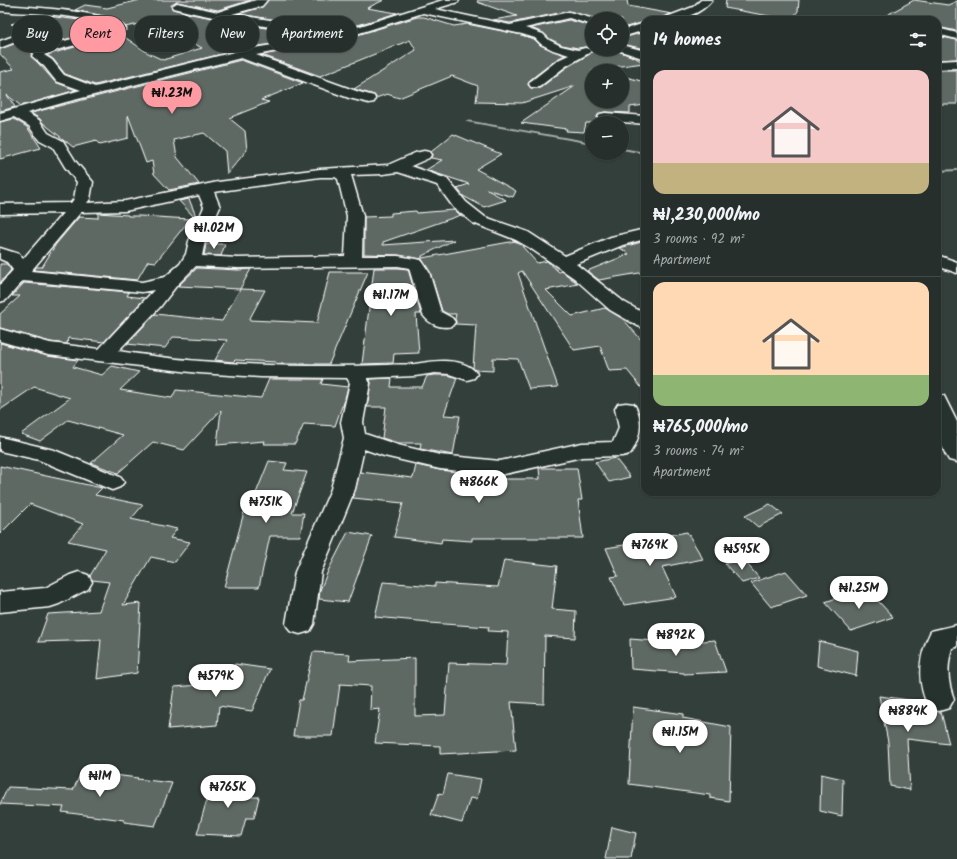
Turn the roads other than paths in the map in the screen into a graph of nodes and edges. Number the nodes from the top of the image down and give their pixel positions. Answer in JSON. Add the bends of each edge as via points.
{"nodes":[{"id":1,"x":11,"y":0,"type":"edge"},
{"id":2,"x":262,"y":0,"type":"edge"},
{"id":3,"x":454,"y":0,"type":"edge"},
{"id":4,"x":707,"y":0,"type":"edge"},
{"id":5,"x":0,"y":3,"type":"edge"},
{"id":6,"x":177,"y":6,"type":"dead end"},
{"id":7,"x":0,"y":8,"type":"edge"},
{"id":8,"x":423,"y":10,"type":"junction"},
{"id":9,"x":33,"y":11,"type":"junction"},
{"id":10,"x":219,"y":15,"type":"junction"},
{"id":11,"x":682,"y":15,"type":"edge"},
{"id":12,"x":5,"y":18,"type":"edge"},
{"id":13,"x":585,"y":20,"type":"edge"},
{"id":14,"x":267,"y":23,"type":"edge"},
{"id":15,"x":641,"y":27,"type":"edge"},
{"id":16,"x":513,"y":28,"type":"junction"},
{"id":17,"x":629,"y":30,"type":"edge"},
{"id":18,"x":357,"y":31,"type":"edge"},
{"id":19,"x":941,"y":32,"type":"edge"},
{"id":20,"x":957,"y":36,"type":"edge"},
{"id":21,"x":12,"y":40,"type":"edge"},
{"id":22,"x":0,"y":45,"type":"edge"},
{"id":23,"x":267,"y":50,"type":"edge"},
{"id":24,"x":629,"y":50,"type":"edge"},
{"id":25,"x":585,"y":52,"type":"edge"},
{"id":26,"x":242,"y":54,"type":"junction"},
{"id":27,"x":579,"y":54,"type":"junction"},
{"id":28,"x":641,"y":54,"type":"edge"},
{"id":29,"x":957,"y":64,"type":"edge"},
{"id":30,"x":941,"y":65,"type":"edge"},
{"id":31,"x":535,"y":84,"type":"dead end"},
{"id":32,"x":93,"y":90,"type":"junction"},
{"id":33,"x":369,"y":98,"type":"dead end"},
{"id":34,"x":16,"y":113,"type":"junction"},
{"id":35,"x":0,"y":117,"type":"edge"},
{"id":36,"x":629,"y":119,"type":"edge"},
{"id":37,"x":641,"y":120,"type":"edge"},
{"id":38,"x":424,"y":155,"type":"dead end"},
{"id":39,"x":398,"y":167,"type":"junction"},
{"id":40,"x":338,"y":173,"type":"junction"},
{"id":41,"x":205,"y":189,"type":"junction"},
{"id":42,"x":77,"y":208,"type":"junction"},
{"id":43,"x":0,"y":209,"type":"edge"},
{"id":44,"x":641,"y":235,"type":"edge"},
{"id":45,"x":0,"y":253,"type":"edge"},
{"id":46,"x":190,"y":261,"type":"junction"},
{"id":47,"x":353,"y":262,"type":"junction"},
{"id":48,"x":565,"y":262,"type":"junction"},
{"id":49,"x":949,"y":264,"type":"edge"},
{"id":50,"x":941,"y":276,"type":"edge"},
{"id":51,"x":14,"y":277,"type":"edge"},
{"id":52,"x":171,"y":281,"type":"junction"},
{"id":53,"x":0,"y":296,"type":"edge"},
{"id":54,"x":641,"y":320,"type":"edge"},
{"id":55,"x":445,"y":322,"type":"dead end"},
{"id":56,"x":0,"y":335,"type":"edge"},
{"id":57,"x":104,"y":355,"type":"junction"},
{"id":58,"x":354,"y":372,"type":"junction"},
{"id":59,"x":467,"y":374,"type":"dead end"},
{"id":60,"x":626,"y":409,"type":"dead end"},
{"id":61,"x":941,"y":409,"type":"edge"},
{"id":62,"x":354,"y":438,"type":"junction"},
{"id":63,"x":0,"y":444,"type":"edge"},
{"id":64,"x":957,"y":455,"type":"edge"},
{"id":65,"x":112,"y":482,"type":"dead end"},
{"id":66,"x":79,"y":582,"type":"dead end"},
{"id":67,"x":0,"y":602,"type":"edge"},
{"id":68,"x":300,"y":624,"type":"dead end"},
{"id":69,"x":957,"y":636,"type":"edge"},
{"id":70,"x":939,"y":699,"type":"dead end"}],
"edges":[{"from":1,"to":5,"type":"street"},
{"from":2,"to":10,"type":"street","via":[[258,4]]},
{"from":3,"to":8,"type":"street"},
{"from":4,"to":11,"type":"street","via":[[697,9]]},
{"from":6,"to":10,"type":"street"},
{"from":7,"to":9,"type":"street"},
{"from":8,"to":16,"type":"street"},
{"from":8,"to":18,"type":"street"},
{"from":9,"to":12,"type":"street"},
{"from":9,"to":32,"type":"street","via":[[102,21],[120,29],[48,48],[38,56],[60,78]]},
{"from":10,"to":14,"type":"street"},
{"from":13,"to":16,"type":"street","via":[[569,15]]},
{"from":15,"to":17,"type":"street"},
{"from":16,"to":27,"type":"street","via":[[539,36],[544,42],[557,48]]},
{"from":19,"to":20,"type":"street"},
{"from":21,"to":22,"type":"street"},
{"from":23,"to":26,"type":"street"},
{"from":24,"to":28,"type":"street"},
{"from":25,"to":27,"type":"street"},
{"from":26,"to":32,"type":"street"},
{"from":26,"to":33,"type":"street","via":[[354,96]]},
{"from":27,"to":31,"type":"street","via":[[562,63]]},
{"from":29,"to":30,"type":"street"},
{"from":32,"to":34,"type":"street"},
{"from":34,"to":35,"type":"street"},
{"from":34,"to":42,"type":"street","via":[[34,123],[43,136],[58,144],[85,182],[82,199]]},
{"from":36,"to":37,"type":"street"},
{"from":38,"to":39,"type":"street"},
{"from":39,"to":40,"type":"street"},
{"from":39,"to":48,"type":"street","via":[[442,182],[460,205],[479,220],[522,236]]},
{"from":40,"to":41,"type":"street","via":[[320,173]]},
{"from":40,"to":47,"type":"street","via":[[345,177],[355,216]]},
{"from":41,"to":42,"type":"street","via":[[138,204],[110,208]]},
{"from":41,"to":46,"type":"street","via":[[212,207]]},
{"from":42,"to":43,"type":"street"},
{"from":42,"to":51,"type":"street"},
{"from":44,"to":48,"type":"street","via":[[618,241]]},
{"from":45,"to":51,"type":"street","via":[[13,258]]},
{"from":46,"to":47,"type":"street","via":[[238,264]]},
{"from":46,"to":52,"type":"street"},
{"from":47,"to":55,"type":"street","via":[[398,261],[415,264],[420,272],[432,315]]},
{"from":48,"to":54,"type":"street","via":[[617,306]]},
{"from":49,"to":50,"type":"street","via":[[947,273]]},
{"from":51,"to":52,"type":"street","via":[[142,287]]},
{"from":51,"to":53,"type":"street"},
{"from":52,"to":57,"type":"street"},
{"from":56,"to":57,"type":"street","via":[[48,349]]},
{"from":57,"to":58,"type":"street","via":[[199,367]]},
{"from":58,"to":59,"type":"street","via":[[414,370],[424,367],[457,368]]},
{"from":58,"to":62,"type":"street","via":[[360,383],[352,422]]},
{"from":60,"to":62,"type":"street","via":[[630,428],[622,449],[582,450],[500,468],[440,462],[392,451]]},
{"from":61,"to":64,"type":"street"},
{"from":62,"to":68,"type":"street","via":[[343,489],[308,572]]},
{"from":63,"to":65,"type":"street","via":[[46,455]]},
{"from":66,"to":67,"type":"street","via":[[50,597]]},
{"from":69,"to":70,"type":"street","via":[[941,639],[933,662],[934,687]]}]}
